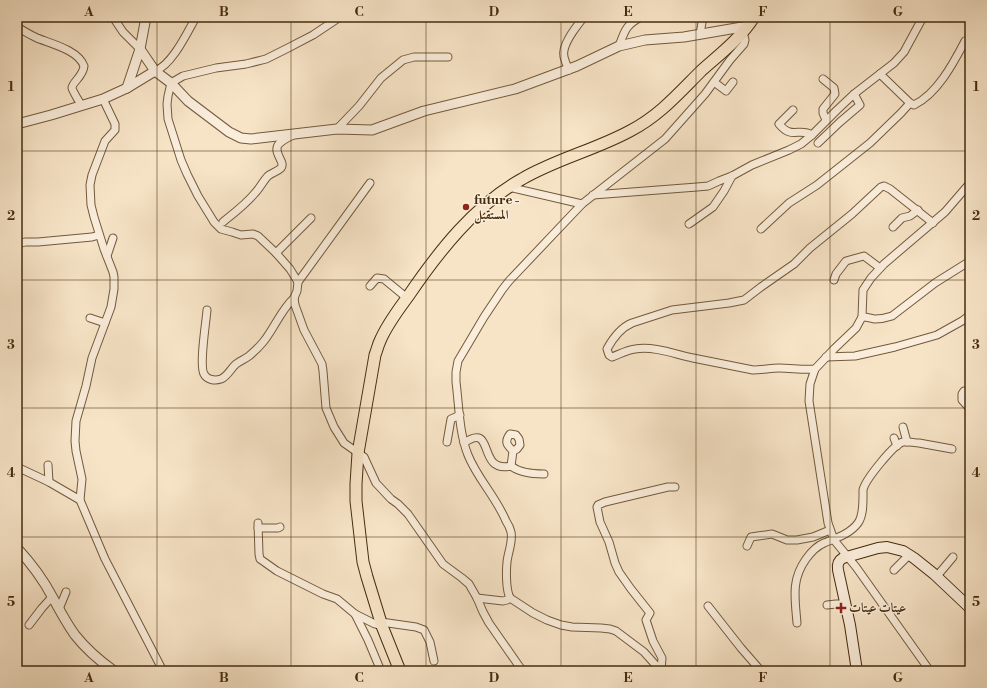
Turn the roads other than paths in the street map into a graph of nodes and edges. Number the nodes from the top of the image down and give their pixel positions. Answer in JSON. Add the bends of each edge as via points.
{"nodes":[{"id":1,"x":113,"y":17,"type":"edge"},
{"id":2,"x":146,"y":17,"type":"edge"},
{"id":3,"x":196,"y":17,"type":"edge"},
{"id":4,"x":340,"y":17,"type":"edge"},
{"id":5,"x":584,"y":17,"type":"edge"},
{"id":6,"x":641,"y":17,"type":"edge"},
{"id":7,"x":704,"y":17,"type":"edge"},
{"id":8,"x":923,"y":17,"type":"edge"},
{"id":9,"x":748,"y":25,"type":"edge"},
{"id":10,"x":17,"y":27,"type":"edge"},
{"id":11,"x":700,"y":34,"type":"junction"},
{"id":12,"x":965,"y":42,"type":"dead end"},
{"id":13,"x":619,"y":46,"type":"junction"},
{"id":14,"x":140,"y":49,"type":"junction"},
{"id":15,"x":448,"y":57,"type":"dead end"},
{"id":16,"x":569,"y":70,"type":"junction"},
{"id":17,"x":155,"y":71,"type":"junction"},
{"id":18,"x":880,"y":74,"type":"junction"},
{"id":19,"x":823,"y":79,"type":"dead end"},
{"id":20,"x":714,"y":82,"type":"junction"},
{"id":21,"x":733,"y":82,"type":"dead end"},
{"id":22,"x":171,"y":83,"type":"junction"},
{"id":23,"x":127,"y":88,"type":"junction"},
{"id":24,"x":854,"y":94,"type":"junction"},
{"id":25,"x":103,"y":99,"type":"junction"},
{"id":26,"x":910,"y":103,"type":"junction"},
{"id":27,"x":81,"y":105,"type":"junction"},
{"id":28,"x":794,"y":110,"type":"dead end"},
{"id":29,"x":826,"y":120,"type":"junction"},
{"id":30,"x":17,"y":124,"type":"edge"},
{"id":31,"x":337,"y":129,"type":"junction"},
{"id":32,"x":293,"y":134,"type":"junction"},
{"id":33,"x":812,"y":135,"type":"junction"},
{"id":34,"x":818,"y":143,"type":"dead end"},
{"id":35,"x":732,"y":176,"type":"junction"},
{"id":36,"x":370,"y":183,"type":"dead end"},
{"id":37,"x":970,"y":183,"type":"edge"},
{"id":38,"x":508,"y":187,"type":"junction"},
{"id":39,"x":593,"y":195,"type":"junction"},
{"id":40,"x":582,"y":204,"type":"junction"},
{"id":41,"x":918,"y":210,"type":"junction"},
{"id":42,"x":311,"y":218,"type":"dead end"},
{"id":43,"x":223,"y":222,"type":"dead end"},
{"id":44,"x":933,"y":223,"type":"junction"},
{"id":45,"x":689,"y":224,"type":"dead end"},
{"id":46,"x":893,"y":226,"type":"dead end"},
{"id":47,"x":761,"y":229,"type":"dead end"},
{"id":48,"x":99,"y":235,"type":"junction"},
{"id":49,"x":113,"y":238,"type":"dead end"},
{"id":50,"x":17,"y":244,"type":"edge"},
{"id":51,"x":276,"y":253,"type":"junction"},
{"id":52,"x":107,"y":256,"type":"junction"},
{"id":53,"x":970,"y":261,"type":"edge"},
{"id":54,"x":880,"y":268,"type":"junction"},
{"id":55,"x":834,"y":280,"type":"dead end"},
{"id":56,"x":298,"y":282,"type":"junction"},
{"id":57,"x":370,"y":286,"type":"dead end"},
{"id":58,"x":294,"y":298,"type":"junction"},
{"id":59,"x":406,"y":298,"type":"junction"},
{"id":60,"x":207,"y":310,"type":"dead end"},
{"id":61,"x":970,"y":315,"type":"edge"},
{"id":62,"x":862,"y":317,"type":"junction"},
{"id":63,"x":90,"y":318,"type":"dead end"},
{"id":64,"x":105,"y":323,"type":"junction"},
{"id":65,"x":826,"y":357,"type":"junction"},
{"id":66,"x":815,"y":369,"type":"junction"},
{"id":67,"x":970,"y":391,"type":"edge"},
{"id":68,"x":970,"y":409,"type":"edge"},
{"id":69,"x":460,"y":415,"type":"junction"},
{"id":70,"x":903,"y":427,"type":"dead end"},
{"id":71,"x":894,"y":438,"type":"dead end"},
{"id":72,"x":447,"y":442,"type":"dead end"},
{"id":73,"x":907,"y":442,"type":"junction"},
{"id":74,"x":464,"y":443,"type":"junction"},
{"id":75,"x":897,"y":446,"type":"junction"},
{"id":76,"x":952,"y":449,"type":"dead end"},
{"id":77,"x":513,"y":451,"type":"dead end"},
{"id":78,"x":358,"y":453,"type":"junction"},
{"id":79,"x":48,"y":465,"type":"dead end"},
{"id":80,"x":511,"y":466,"type":"junction"},
{"id":81,"x":17,"y":467,"type":"edge"},
{"id":82,"x":544,"y":474,"type":"dead end"},
{"id":83,"x":49,"y":482,"type":"junction"},
{"id":84,"x":675,"y":487,"type":"dead end"},
{"id":85,"x":80,"y":500,"type":"junction"},
{"id":86,"x":280,"y":527,"type":"dead end"},
{"id":87,"x":830,"y":530,"type":"junction"},
{"id":88,"x":834,"y":540,"type":"junction"},
{"id":89,"x":747,"y":546,"type":"dead end"},
{"id":90,"x":17,"y":548,"type":"edge"},
{"id":91,"x":909,"y":554,"type":"junction"},
{"id":92,"x":849,"y":557,"type":"junction"},
{"id":93,"x":953,"y":557,"type":"dead end"},
{"id":94,"x":894,"y":570,"type":"dead end"},
{"id":95,"x":936,"y":576,"type":"junction"},
{"id":96,"x":66,"y":592,"type":"dead end"},
{"id":97,"x":52,"y":597,"type":"junction"},
{"id":98,"x":477,"y":598,"type":"junction"},
{"id":99,"x":510,"y":598,"type":"junction"},
{"id":100,"x":846,"y":604,"type":"junction"},
{"id":101,"x":708,"y":606,"type":"dead end"},
{"id":102,"x":827,"y":606,"type":"dead end"},
{"id":103,"x":970,"y":608,"type":"edge"},
{"id":104,"x":59,"y":609,"type":"junction"},
{"id":105,"x":355,"y":614,"type":"junction"},
{"id":106,"x":797,"y":623,"type":"dead end"},
{"id":107,"x":382,"y":624,"type":"junction"},
{"id":108,"x":28,"y":625,"type":"dead end"},
{"id":109,"x":434,"y":661,"type":"dead end"},
{"id":110,"x":162,"y":670,"type":"edge"},
{"id":111,"x":114,"y":671,"type":"edge"},
{"id":112,"x":381,"y":671,"type":"edge"},
{"id":113,"x":400,"y":671,"type":"edge"},
{"id":114,"x":523,"y":671,"type":"edge"},
{"id":115,"x":661,"y":671,"type":"edge"},
{"id":116,"x":761,"y":671,"type":"edge"},
{"id":117,"x":857,"y":671,"type":"edge"},
{"id":118,"x":930,"y":671,"type":"edge"}],
"edges":[{"from":1,"to":14,"type":"street","via":[[122,32]]},
{"from":2,"to":14,"type":"street"},
{"from":3,"to":17,"type":"street","via":[[171,58]]},
{"from":4,"to":22,"type":"street","via":[[313,35],[266,59],[194,72]]},
{"from":5,"to":16,"type":"street","via":[[563,49]]},
{"from":6,"to":13,"type":"street","via":[[627,27]]},
{"from":7,"to":11,"type":"street"},
{"from":8,"to":18,"type":"street","via":[[904,52]]},
{"from":9,"to":11,"type":"street"},
{"from":9,"to":20,"type":"street","via":[[744,44]]},
{"from":9,"to":38,"type":"main road","via":[[654,116],[629,132],[555,163]]},
{"from":10,"to":27,"type":"street","via":[[69,51],[81,60],[84,66],[83,74],[73,84],[72,90]]},
{"from":11,"to":13,"type":"street","via":[[645,40]]},
{"from":12,"to":26,"type":"street","via":[[934,89],[922,101],[914,105]]},
{"from":13,"to":16,"type":"street"},
{"from":14,"to":17,"type":"street"},
{"from":14,"to":23,"type":"street"},
{"from":15,"to":31,"type":"street","via":[[414,57],[403,60],[381,78]]},
{"from":16,"to":31,"type":"street","via":[[515,89],[424,111],[372,130]]},
{"from":17,"to":22,"type":"street"},
{"from":17,"to":23,"type":"street"},
{"from":18,"to":24,"type":"street"},
{"from":18,"to":26,"type":"street"},
{"from":19,"to":29,"type":"street","via":[[834,88],[835,94],[823,109]]},
{"from":20,"to":21,"type":"street","via":[[729,93]]},
{"from":20,"to":39,"type":"street","via":[[665,139]]},
{"from":22,"to":32,"type":"street","via":[[188,101],[241,138]]},
{"from":22,"to":51,"type":"street","via":[[166,104],[170,127],[187,174],[209,215],[221,229],[258,236]]},
{"from":23,"to":25,"type":"street"},
{"from":24,"to":29,"type":"street"},
{"from":24,"to":34,"type":"street","via":[[860,105]]},
{"from":25,"to":27,"type":"street"},
{"from":25,"to":48,"type":"street","via":[[116,127],[105,141],[90,180],[92,205]]},
{"from":26,"to":47,"type":"street","via":[[870,143],[817,185],[789,203]]},
{"from":27,"to":30,"type":"street"},
{"from":28,"to":33,"type":"street","via":[[779,124],[783,130],[790,133],[807,132]]},
{"from":29,"to":33,"type":"street"},
{"from":31,"to":32,"type":"street"},
{"from":32,"to":43,"type":"street","via":[[279,144],[277,154],[282,163],[280,169],[269,175],[255,193]]},
{"from":33,"to":35,"type":"street","via":[[801,144]]},
{"from":35,"to":39,"type":"street","via":[[708,186]]},
{"from":35,"to":45,"type":"street","via":[[713,207]]},
{"from":36,"to":56,"type":"street"},
{"from":37,"to":44,"type":"street"},
{"from":38,"to":40,"type":"street"},
{"from":38,"to":59,"type":"main road","via":[[482,208],[441,251]]},
{"from":39,"to":40,"type":"street"},
{"from":40,"to":69,"type":"street","via":[[505,286],[466,346],[458,361],[456,372]]},
{"from":41,"to":44,"type":"street"},
{"from":41,"to":46,"type":"street"},
{"from":41,"to":66,"type":"street","via":[[884,186],[794,264],[744,300],[672,310],[632,323],[615,336],[607,349],[612,357],[628,350],[651,349],[754,370]]},
{"from":42,"to":51,"type":"street"},
{"from":44,"to":54,"type":"street"},
{"from":48,"to":50,"type":"street"},
{"from":48,"to":52,"type":"street"},
{"from":49,"to":52,"type":"street"},
{"from":51,"to":56,"type":"street"},
{"from":52,"to":64,"type":"street","via":[[114,284],[111,307]]},
{"from":53,"to":62,"type":"street","via":[[935,283],[892,316],[884,319]]},
{"from":54,"to":55,"type":"street","via":[[864,256],[846,261]]},
{"from":54,"to":62,"type":"street","via":[[863,290]]},
{"from":56,"to":58,"type":"street"},
{"from":57,"to":59,"type":"street","via":[[377,278],[384,280]]},
{"from":58,"to":60,"type":"street","via":[[258,348],[221,379],[214,380],[206,376],[203,367]]},
{"from":58,"to":78,"type":"street","via":[[300,320],[322,364],[328,414],[344,443]]},
{"from":59,"to":78,"type":"main road","via":[[389,324],[375,355]]},
{"from":61,"to":65,"type":"street","via":[[936,335],[895,347],[855,356]]},
{"from":62,"to":65,"type":"street","via":[[856,328]]},
{"from":63,"to":64,"type":"street"},
{"from":64,"to":85,"type":"street","via":[[92,358],[76,422],[76,451],[82,479]]},
{"from":65,"to":66,"type":"street"},
{"from":66,"to":87,"type":"street","via":[[810,384],[809,401]]},
{"from":67,"to":68,"type":"street","via":[[964,391],[962,394],[962,400]]},
{"from":69,"to":72,"type":"street","via":[[451,419]]},
{"from":69,"to":74,"type":"street"},
{"from":70,"to":73,"type":"street"},
{"from":71,"to":75,"type":"street"},
{"from":73,"to":75,"type":"street"},
{"from":73,"to":76,"type":"street"},
{"from":74,"to":80,"type":"street","via":[[471,438],[480,439],[484,441],[494,464],[504,468]]},
{"from":74,"to":99,"type":"street","via":[[476,472],[497,502],[510,531],[507,562]]},
{"from":75,"to":88,"type":"street","via":[[876,468],[867,482],[863,490],[860,519],[857,524]]},
{"from":77,"to":80,"type":"street"},
{"from":78,"to":98,"type":"street","via":[[364,457],[376,483],[405,511],[443,564],[469,584]]},
{"from":78,"to":107,"type":"main road","via":[[356,501],[363,562]]},
{"from":79,"to":83,"type":"street"},
{"from":80,"to":82,"type":"street","via":[[515,470]]},
{"from":81,"to":83,"type":"street"},
{"from":83,"to":85,"type":"street"},
{"from":84,"to":115,"type":"street","via":[[605,502],[597,507],[619,572],[650,613],[646,620],[662,658]]},
{"from":85,"to":110,"type":"street","via":[[105,559]]},
{"from":86,"to":105,"type":"street","via":[[258,525],[260,559],[277,571],[337,599]]},
{"from":87,"to":88,"type":"street"},
{"from":87,"to":89,"type":"street","via":[[797,540],[788,540],[772,534],[751,538]]},
{"from":88,"to":92,"type":"street"},
{"from":88,"to":106,"type":"street","via":[[814,549],[801,566],[795,582]]},
{"from":90,"to":97,"type":"street"},
{"from":91,"to":92,"type":"main road","via":[[887,547]]},
{"from":91,"to":94,"type":"street"},
{"from":91,"to":95,"type":"main road"},
{"from":92,"to":100,"type":"main road","via":[[839,561],[837,567]]},
{"from":92,"to":118,"type":"street"},
{"from":93,"to":95,"type":"street"},
{"from":95,"to":103,"type":"main road"},
{"from":96,"to":104,"type":"street"},
{"from":97,"to":104,"type":"street"},
{"from":97,"to":108,"type":"street"},
{"from":98,"to":99,"type":"street","via":[[502,601]]},
{"from":98,"to":114,"type":"street","via":[[489,623]]},
{"from":99,"to":115,"type":"street","via":[[533,613],[561,625],[616,631],[644,652]]},
{"from":100,"to":102,"type":"street"},
{"from":100,"to":117,"type":"main road"},
{"from":101,"to":116,"type":"street"},
{"from":104,"to":111,"type":"street","via":[[79,640]]},
{"from":105,"to":107,"type":"street","via":[[375,624]]},
{"from":105,"to":112,"type":"street"},
{"from":107,"to":109,"type":"street","via":[[424,630],[430,642]]},
{"from":107,"to":113,"type":"main road"}]}
